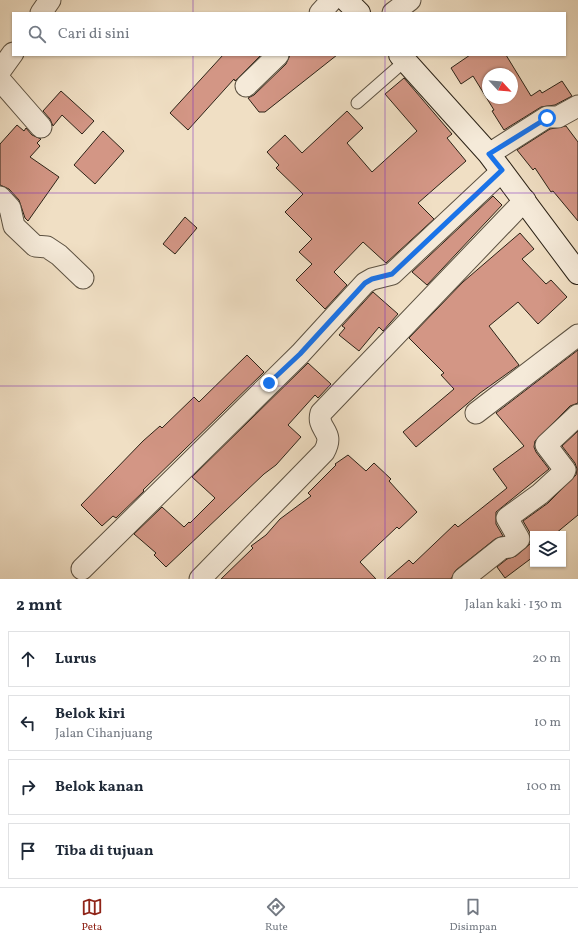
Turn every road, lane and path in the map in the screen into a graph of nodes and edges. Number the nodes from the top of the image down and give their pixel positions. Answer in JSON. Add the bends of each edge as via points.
{"nodes":[{"id":1,"x":50,"y":0,"type":"edge"},
{"id":2,"x":332,"y":0,"type":"edge"},
{"id":3,"x":346,"y":0,"type":"edge"},
{"id":4,"x":410,"y":0,"type":"edge"},
{"id":5,"x":42,"y":12,"type":"edge"},
{"id":6,"x":321,"y":12,"type":"edge"},
{"id":7,"x":358,"y":12,"type":"edge"},
{"id":8,"x":395,"y":12,"type":"edge"},
{"id":9,"x":12,"y":54,"type":"edge"},
{"id":10,"x":277,"y":56,"type":"edge"},
{"id":11,"x":403,"y":58,"type":"edge"},
{"id":12,"x":0,"y":72,"type":"edge"},
{"id":13,"x":0,"y":80,"type":"edge"},
{"id":14,"x":246,"y":86,"type":"dead end"},
{"id":15,"x":357,"y":103,"type":"dead end"},
{"id":16,"x":578,"y":106,"type":"edge"},
{"id":17,"x":42,"y":127,"type":"dead end"},
{"id":18,"x":496,"y":162,"type":"junction"},
{"id":19,"x":0,"y":197,"type":"edge"},
{"id":20,"x":529,"y":206,"type":"junction"},
{"id":21,"x":578,"y":273,"type":"edge"},
{"id":22,"x":83,"y":278,"type":"dead end"},
{"id":23,"x":440,"y":306,"type":"dead end"},
{"id":24,"x":578,"y":335,"type":"edge"},
{"id":25,"x":476,"y":414,"type":"dead end"},
{"id":26,"x":578,"y":414,"type":"edge"},
{"id":27,"x":82,"y":569,"type":"dead end"},
{"id":28,"x":200,"y":579,"type":"edge"},
{"id":29,"x":463,"y":579,"type":"edge"}],
"edges":[{"from":1,"to":5,"type":"street"},
{"from":2,"to":6,"type":"street"},
{"from":3,"to":7,"type":"main road"},
{"from":4,"to":8,"type":"street"},
{"from":9,"to":12,"type":"street"},
{"from":10,"to":14,"type":"street"},
{"from":11,"to":15,"type":"lane"},
{"from":11,"to":18,"type":"main road"},
{"from":13,"to":17,"type":"street"},
{"from":16,"to":18,"type":"street","via":[[558,117],[547,118]]},
{"from":18,"to":20,"type":"main road"},
{"from":18,"to":27,"type":"street","via":[[392,274],[365,283],[300,354]]},
{"from":19,"to":22,"type":"street","via":[[10,208],[14,226],[35,246],[47,247],[53,251]]},
{"from":20,"to":21,"type":"main road"},
{"from":20,"to":23,"type":"street"},
{"from":20,"to":28,"type":"street","via":[[321,413],[320,418],[329,438],[329,444],[324,452]]},
{"from":24,"to":25,"type":"street"},
{"from":26,"to":29,"type":"street","via":[[546,445],[564,472],[540,494],[507,518],[518,539],[509,547],[502,548]]}]}
